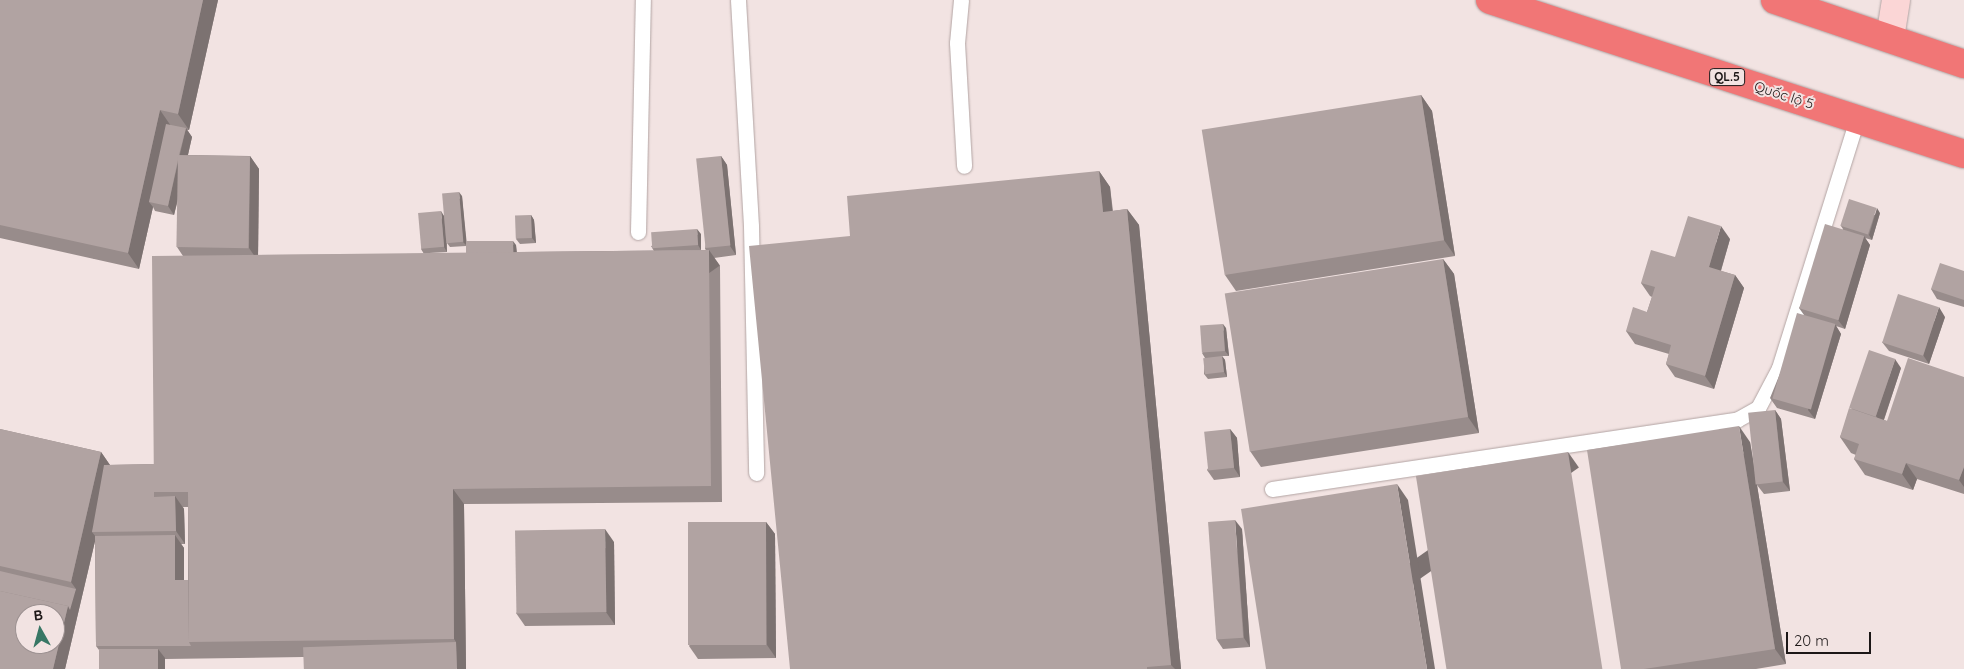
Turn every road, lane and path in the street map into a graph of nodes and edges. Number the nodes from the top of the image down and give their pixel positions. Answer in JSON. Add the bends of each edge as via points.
{"nodes":[{"id":1,"x":643,"y":0,"type":"edge"},
{"id":2,"x":738,"y":0,"type":"edge"},
{"id":3,"x":961,"y":0,"type":"edge"},
{"id":4,"x":1490,"y":0,"type":"edge"},
{"id":5,"x":1775,"y":0,"type":"edge"},
{"id":6,"x":1896,"y":0,"type":"edge"},
{"id":7,"x":1890,"y":38,"type":"junction"},
{"id":8,"x":1964,"y":64,"type":"edge"},
{"id":9,"x":1857,"y":119,"type":"junction"},
{"id":10,"x":1964,"y":154,"type":"edge"},
{"id":11,"x":964,"y":166,"type":"dead end"},
{"id":12,"x":638,"y":232,"type":"dead end"},
{"id":13,"x":756,"y":473,"type":"dead end"},
{"id":14,"x":1272,"y":489,"type":"dead end"}],
"edges":[{"from":1,"to":12,"type":"lane"},
{"from":2,"to":13,"type":"lane","via":[[751,226]]},
{"from":3,"to":11,"type":"lane","via":[[957,43]]},
{"from":4,"to":9,"type":"highway","name":"Quốc lộ 5","number":"QL.5"},
{"from":5,"to":7,"type":"highway"},
{"from":6,"to":7,"type":"street"},
{"from":7,"to":8,"type":"highway"},
{"from":9,"to":10,"type":"highway","name":"Quốc lộ 5","number":"QL.5"},
{"from":9,"to":14,"type":"lane","via":[[1779,368],[1758,408],[1738,419]]}]}
